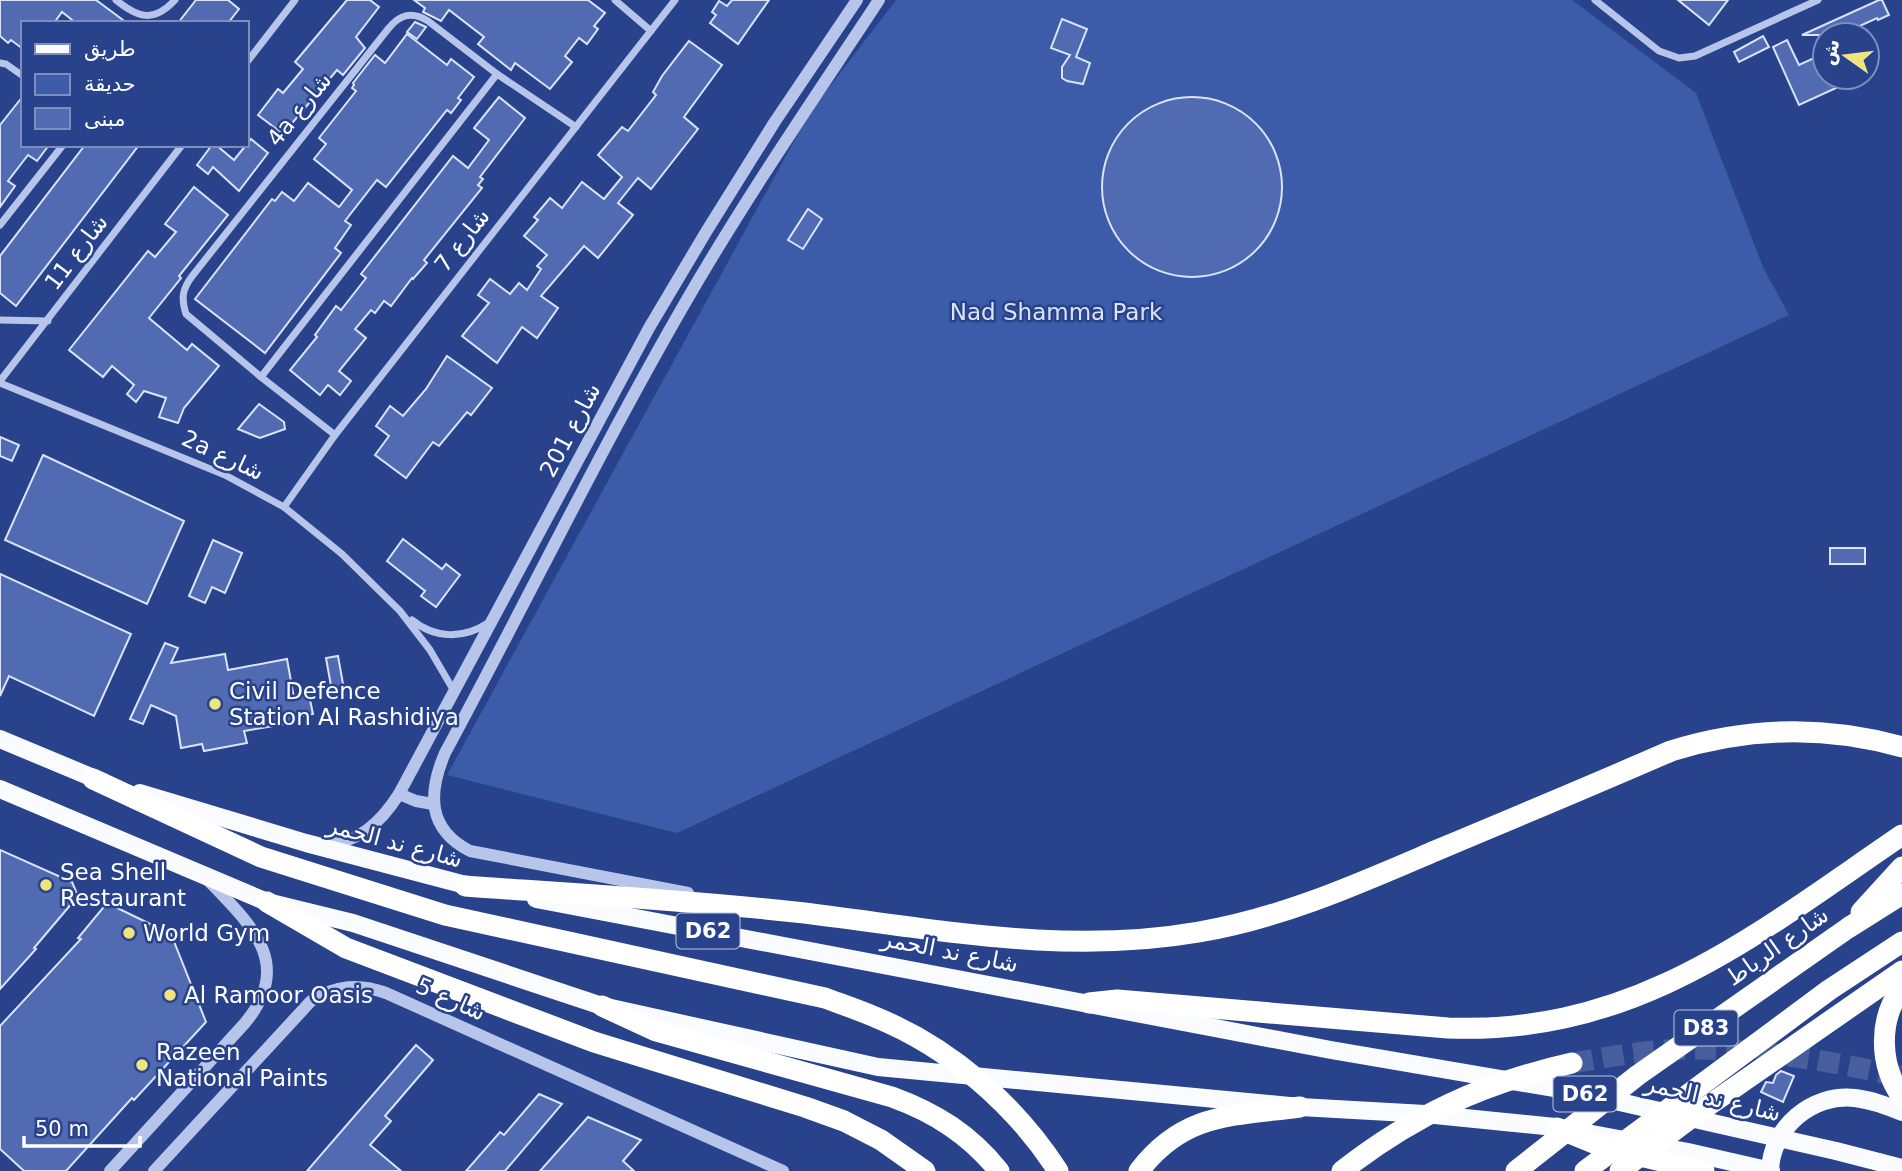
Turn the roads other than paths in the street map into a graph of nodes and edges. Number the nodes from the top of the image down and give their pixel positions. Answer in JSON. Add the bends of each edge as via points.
{"nodes":[{"id":1,"x":116,"y":0,"type":"edge"},
{"id":2,"x":175,"y":0,"type":"edge"},
{"id":3,"x":295,"y":0,"type":"edge"},
{"id":4,"x":615,"y":0,"type":"edge"},
{"id":5,"x":675,"y":0,"type":"edge"},
{"id":6,"x":858,"y":0,"type":"edge"},
{"id":7,"x":879,"y":0,"type":"edge"},
{"id":8,"x":1595,"y":0,"type":"edge"},
{"id":9,"x":1814,"y":1,"type":"edge"},
{"id":10,"x":651,"y":31,"type":"junction"},
{"id":11,"x":248,"y":61,"type":"edge"},
{"id":12,"x":0,"y":63,"type":"edge"},
{"id":13,"x":497,"y":74,"type":"junction"},
{"id":14,"x":21,"y":75,"type":"edge"},
{"id":15,"x":576,"y":127,"type":"junction"},
{"id":16,"x":61,"y":147,"type":"edge"},
{"id":17,"x":181,"y":147,"type":"edge"},
{"id":18,"x":0,"y":225,"type":"edge"},
{"id":19,"x":0,"y":320,"type":"edge"},
{"id":20,"x":48,"y":321,"type":"junction"},
{"id":21,"x":261,"y":377,"type":"junction"},
{"id":22,"x":0,"y":382,"type":"edge"},
{"id":23,"x":335,"y":435,"type":"junction"},
{"id":24,"x":284,"y":507,"type":"junction"},
{"id":25,"x":400,"y":611,"type":"junction"},
{"id":26,"x":495,"y":617,"type":"junction"},
{"id":27,"x":454,"y":692,"type":"junction"},
{"id":28,"x":0,"y":739,"type":"edge"},
{"id":29,"x":1902,"y":747,"type":"edge"},
{"id":30,"x":93,"y":779,"type":"junction"},
{"id":31,"x":0,"y":789,"type":"edge"},
{"id":32,"x":399,"y":793,"type":"junction"},
{"id":33,"x":433,"y":804,"type":"junction"},
{"id":34,"x":1902,"y":835,"type":"edge"},
{"id":35,"x":306,"y":843,"type":"junction"},
{"id":36,"x":1902,"y":867,"type":"edge"},
{"id":37,"x":203,"y":875,"type":"junction"},
{"id":38,"x":465,"y":886,"type":"junction"},
{"id":39,"x":1902,"y":894,"type":"edge"},
{"id":40,"x":267,"y":902,"type":"junction"},
{"id":41,"x":772,"y":909,"type":"junction"},
{"id":42,"x":1848,"y":928,"type":"junction"},
{"id":43,"x":1902,"y":942,"type":"edge"},
{"id":44,"x":1902,"y":971,"type":"edge"},
{"id":45,"x":1902,"y":988,"type":"edge"},
{"id":46,"x":1089,"y":1003,"type":"junction"},
{"id":47,"x":602,"y":1006,"type":"junction"},
{"id":48,"x":1572,"y":1063,"type":"tunnel mouth"},
{"id":49,"x":1902,"y":1097,"type":"edge"},
{"id":50,"x":1300,"y":1107,"type":"junction"},
{"id":51,"x":1902,"y":1112,"type":"edge"},
{"id":52,"x":1555,"y":1127,"type":"junction"},
{"id":53,"x":1902,"y":1168,"type":"edge"},
{"id":54,"x":110,"y":1171,"type":"edge"},
{"id":55,"x":153,"y":1171,"type":"edge"},
{"id":56,"x":783,"y":1171,"type":"edge"},
{"id":57,"x":925,"y":1171,"type":"edge"},
{"id":58,"x":999,"y":1171,"type":"edge"},
{"id":59,"x":1058,"y":1171,"type":"edge"},
{"id":60,"x":1139,"y":1171,"type":"edge"},
{"id":61,"x":1342,"y":1171,"type":"edge"},
{"id":62,"x":1516,"y":1171,"type":"edge"},
{"id":63,"x":1585,"y":1171,"type":"edge"},
{"id":64,"x":1620,"y":1171,"type":"edge"},
{"id":65,"x":1704,"y":1171,"type":"edge"},
{"id":66,"x":1770,"y":1171,"type":"edge"}],
"edges":[{"from":1,"to":2,"type":"street","via":[[143,16],[166,10]]},
{"from":3,"to":11,"type":"street"},
{"from":4,"to":10,"type":"street"},
{"from":5,"to":10,"type":"street","name":"شارع 7"},
{"from":6,"to":26,"type":"street","name":"شارع 201","via":[[705,232]]},
{"from":7,"to":33,"type":"street","name":"شارع 201","via":[[684,305],[445,752]]},
{"from":8,"to":9,"type":"street","via":[[1660,51],[1679,58],[1695,56]]},
{"from":10,"to":15,"type":"street","name":"شارع 7"},
{"from":12,"to":14,"type":"street"},
{"from":13,"to":15,"type":"street","name":"4a شارع"},
{"from":13,"to":21,"type":"street"},
{"from":13,"to":21,"type":"street","name":"4a شارع","via":[[418,15],[396,19],[210,253],[184,287],[186,314]]},
{"from":15,"to":23,"type":"street","name":"شارع 7"},
{"from":16,"to":18,"type":"street"},
{"from":17,"to":20,"type":"street","name":"شارع 11"},
{"from":19,"to":20,"type":"street"},
{"from":20,"to":22,"type":"street","name":"شارع 11"},
{"from":21,"to":23,"type":"street","name":"4a شارع"},
{"from":22,"to":24,"type":"street","name":"2a شارع","via":[[225,475]]},
{"from":23,"to":24,"type":"street","name":"شارع 7"},
{"from":24,"to":25,"type":"street","name":"2a شارع","via":[[342,554]]},
{"from":25,"to":26,"type":"street","name":"2a شارع","via":[[425,629],[445,635],[477,629]]},
{"from":25,"to":27,"type":"street","name":"2a شارع"},
{"from":26,"to":27,"type":"street","name":"شارع 201"},
{"from":27,"to":32,"type":"street","name":"شارع 201"},
{"from":28,"to":30,"type":"main road","name":"شارع ند الحمر","number":"D62"},
{"from":29,"to":41,"type":"highway","via":[[1812,731],[1726,736],[1698,743],[1334,895],[1268,917],[1187,934],[1119,941],[997,939]]},
{"from":30,"to":35,"type":"main road","name":"شارع ند الحمر","number":"D62"},
{"from":30,"to":59,"type":"highway","via":[[261,857],[445,915],[825,998],[876,1017],[925,1042],[971,1074],[1011,1111]]},
{"from":31,"to":37,"type":"main road","number":"D62"},
{"from":32,"to":33,"type":"street"},
{"from":32,"to":35,"type":"street","name":"شارع 201","via":[[366,832],[342,842]]},
{"from":33,"to":41,"type":"street","via":[[445,832],[470,851]]},
{"from":34,"to":46,"type":"highway","via":[[1686,975],[1632,999],[1558,1020],[1498,1028],[1448,1028],[1117,1000]]},
{"from":35,"to":38,"type":"main road","name":"شارع ند الحمر","number":"D62"},
{"from":36,"to":42,"type":"highway"},
{"from":37,"to":40,"type":"main road","number":"D62"},
{"from":37,"to":54,"type":"street","via":[[247,920],[262,944],[267,972],[263,992],[245,1023]]},
{"from":38,"to":41,"type":"highway"},
{"from":38,"to":46,"type":"main road","name":"شارع ند الحمر","number":"D62"},
{"from":39,"to":42,"type":"highway","name":"شارع الرباط","number":"D83"},
{"from":40,"to":47,"type":"main road","number":"D62","via":[[353,923]]},
{"from":40,"to":57,"type":"highway","via":[[346,948],[594,1042],[844,1121]]},
{"from":42,"to":62,"type":"highway","name":"شارع الرباط","number":"D83","via":[[1638,1075]]},
{"from":43,"to":63,"type":"highway","number":"D83","via":[[1829,990]]},
{"from":44,"to":64,"type":"highway"},
{"from":45,"to":49,"type":"highway","via":[[1887,1020],[1884,1049],[1890,1076]]},
{"from":46,"to":53,"type":"main road","name":"شارع ند الحمر","number":"D62","via":[[1571,1091]]},
{"from":47,"to":50,"type":"main road","number":"D62","via":[[878,1067]]},
{"from":47,"to":58,"type":"highway","via":[[656,1031],[918,1107],[966,1136]]},
{"from":48,"to":61,"type":"highway","via":[[1464,1096],[1413,1122]]},
{"from":50,"to":52,"type":"main road","number":"D62"},
{"from":50,"to":60,"type":"highway","via":[[1214,1118],[1191,1126],[1170,1138]]},
{"from":51,"to":66,"type":"main road","via":[[1853,1097],[1818,1103],[1797,1115],[1781,1133]]},
{"from":52,"to":65,"type":"highway","via":[[1606,1147]]},
{"from":52,"to":66,"type":"main road","number":"D62"},
{"from":55,"to":56,"type":"street","name":"شارع 5","via":[[311,1001],[325,992],[356,985],[386,993]]}]}
